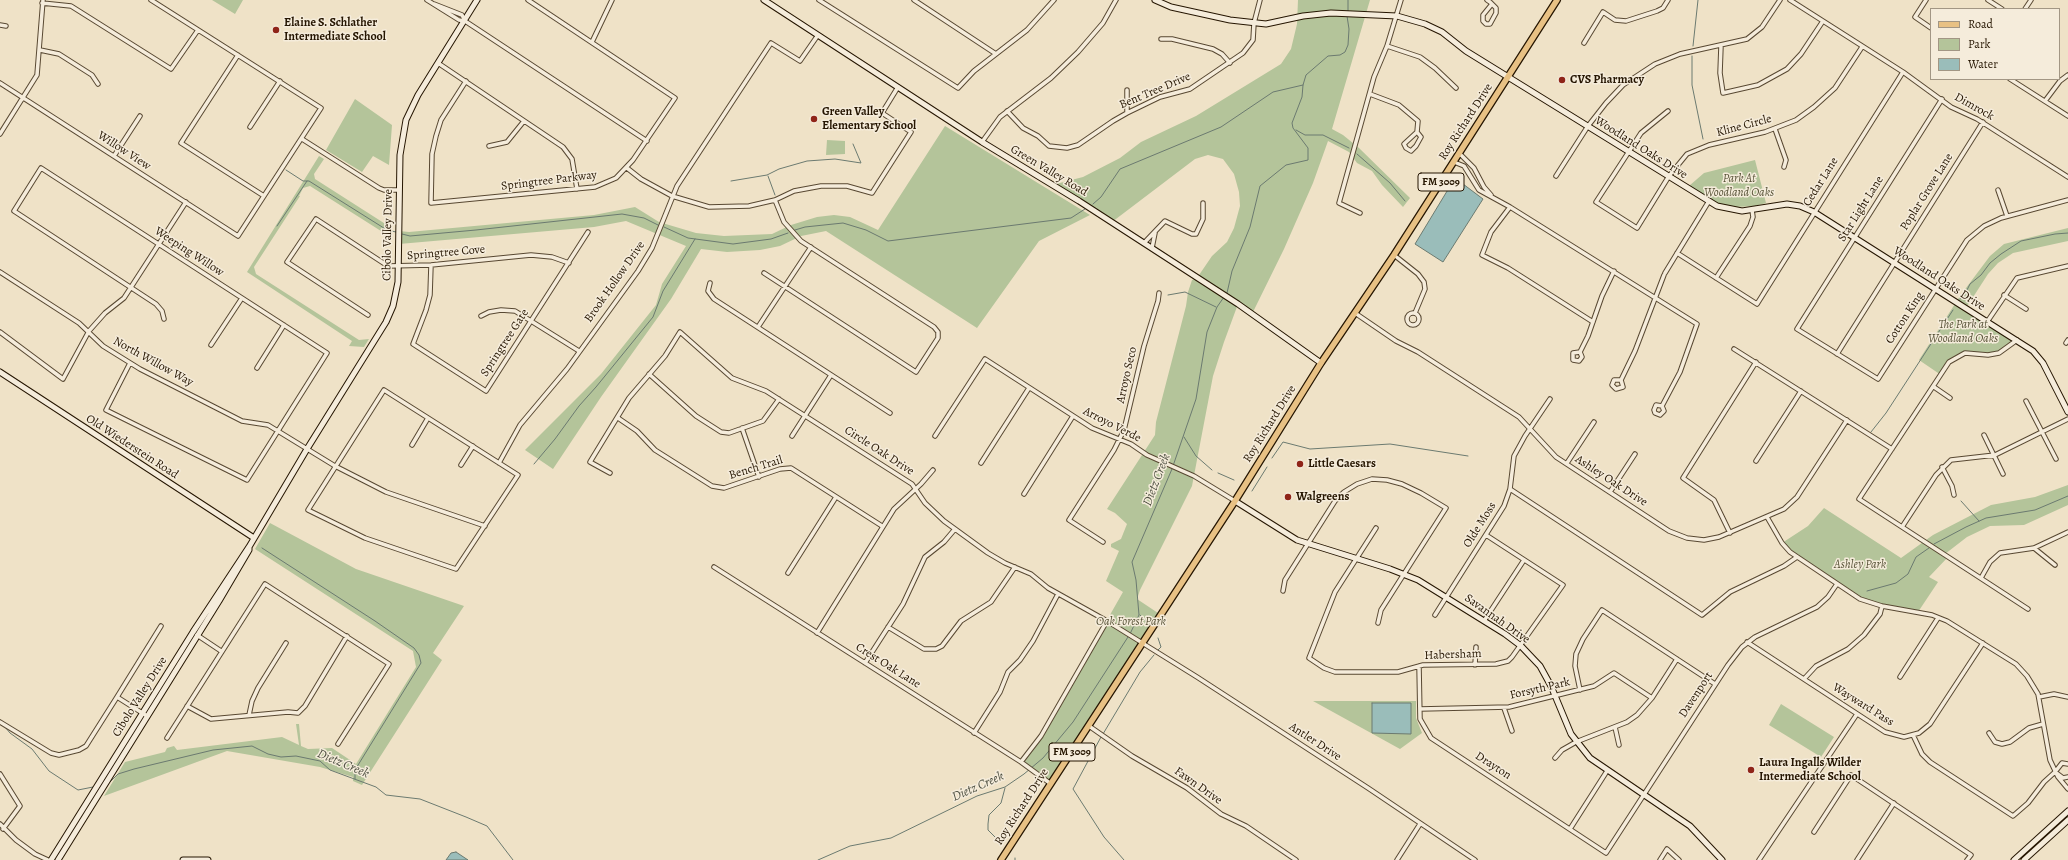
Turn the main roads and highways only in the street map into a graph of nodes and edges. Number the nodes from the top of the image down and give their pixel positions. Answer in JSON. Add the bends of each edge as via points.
{"nodes":[{"id":1,"x":1557,"y":0,"type":"edge"},
{"id":2,"x":1001,"y":860,"type":"edge"}],
"edges":[{"from":1,"to":2,"type":"main road","name":"Roy Richard Drive","number":"FM 3009"}]}
